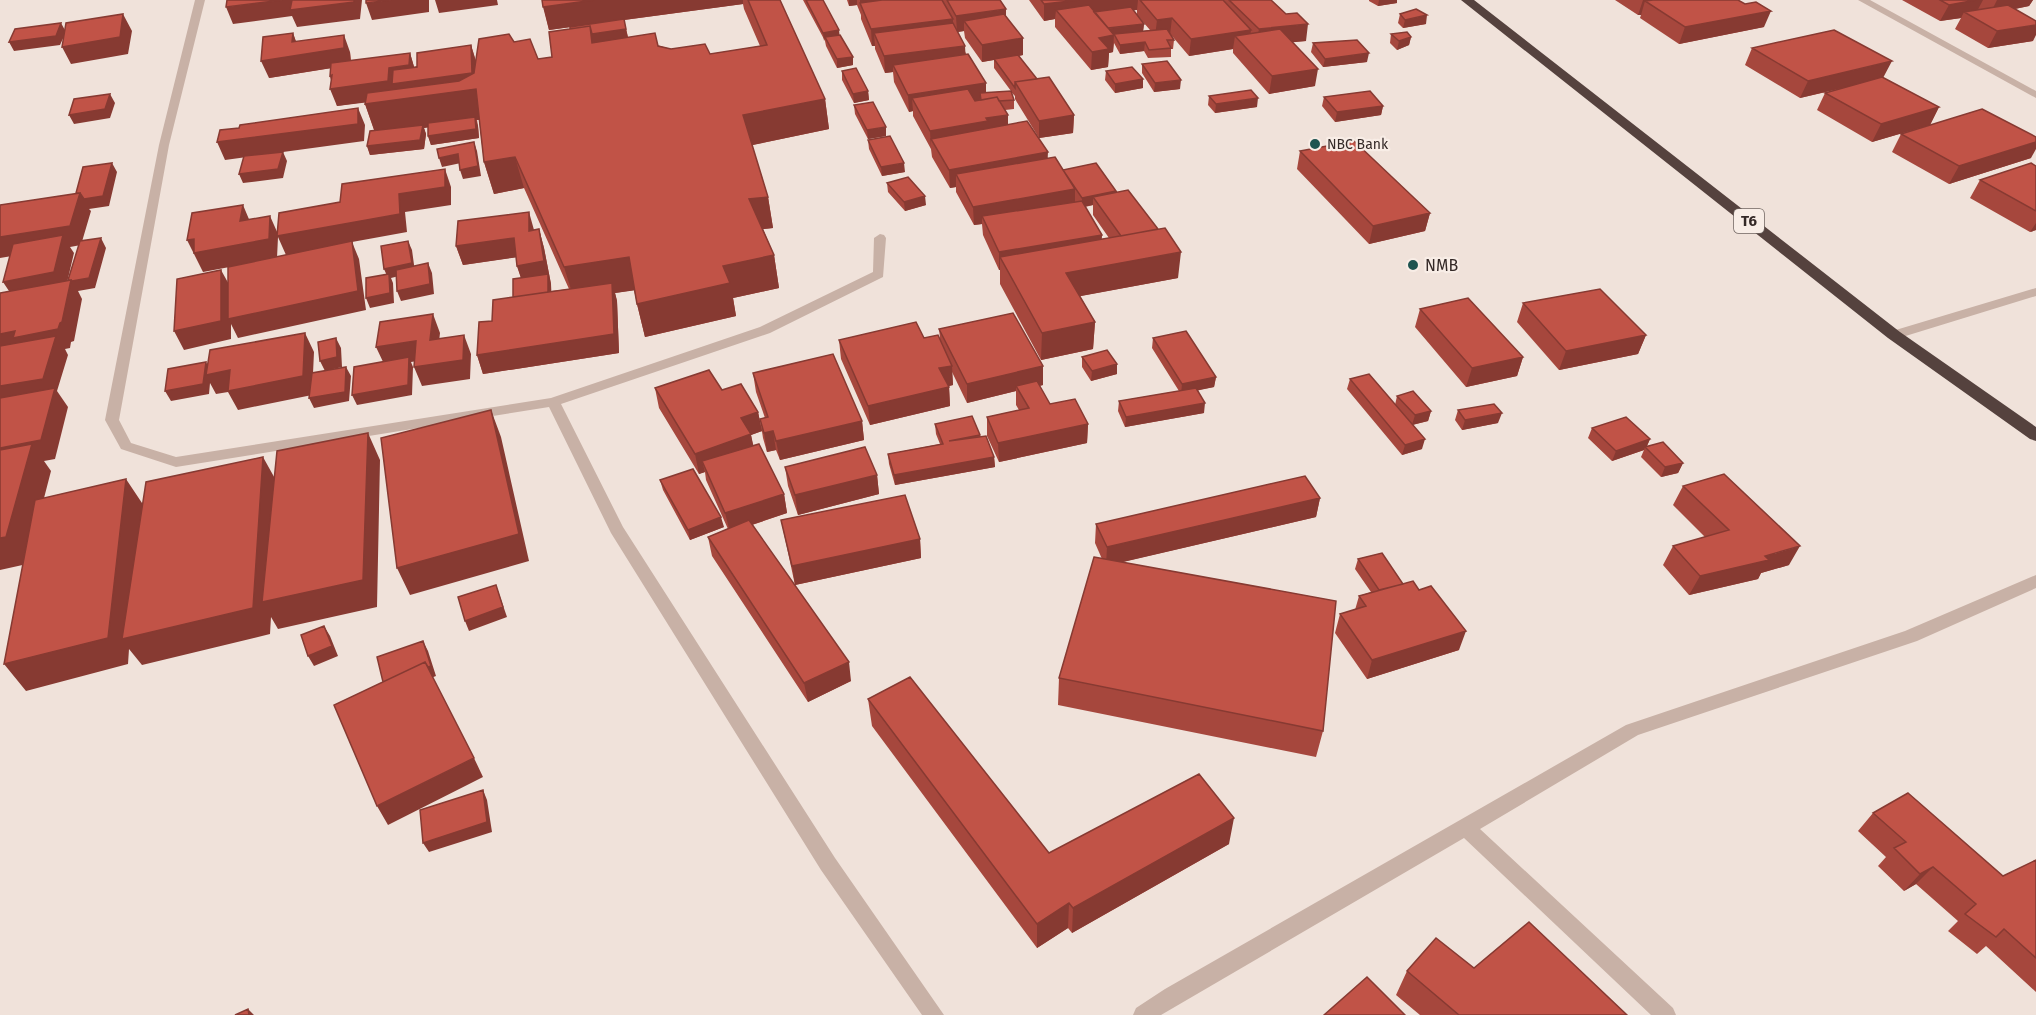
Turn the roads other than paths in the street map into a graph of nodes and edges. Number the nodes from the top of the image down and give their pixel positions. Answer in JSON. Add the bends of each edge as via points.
{"nodes":[{"id":1,"x":200,"y":0,"type":"edge"},
{"id":2,"x":1467,"y":0,"type":"edge"},
{"id":3,"x":1863,"y":0,"type":"edge"},
{"id":4,"x":2036,"y":95,"type":"edge"},
{"id":5,"x":880,"y":238,"type":"dead end"},
{"id":6,"x":2036,"y":292,"type":"edge"},
{"id":7,"x":1894,"y":335,"type":"junction"},
{"id":8,"x":553,"y":402,"type":"junction"},
{"id":9,"x":2036,"y":435,"type":"edge"},
{"id":10,"x":2036,"y":581,"type":"edge"},
{"id":11,"x":1466,"y":828,"type":"junction"},
{"id":12,"x":934,"y":1015,"type":"edge"},
{"id":13,"x":1143,"y":1015,"type":"edge"},
{"id":14,"x":1666,"y":1015,"type":"edge"}],
"edges":[{"from":1,"to":8,"type":"street","via":[[164,145],[112,420],[126,446],[176,462]]},
{"from":2,"to":7,"type":"highway","number":"T6"},
{"from":3,"to":4,"type":"street"},
{"from":5,"to":8,"type":"street","via":[[879,274],[765,330]]},
{"from":6,"to":7,"type":"street"},
{"from":7,"to":9,"type":"highway","number":"T6"},
{"from":8,"to":12,"type":"street","via":[[622,538],[828,864]]},
{"from":10,"to":11,"type":"street","via":[[1911,636],[1632,730]]},
{"from":11,"to":13,"type":"street"},
{"from":11,"to":14,"type":"street"}]}
